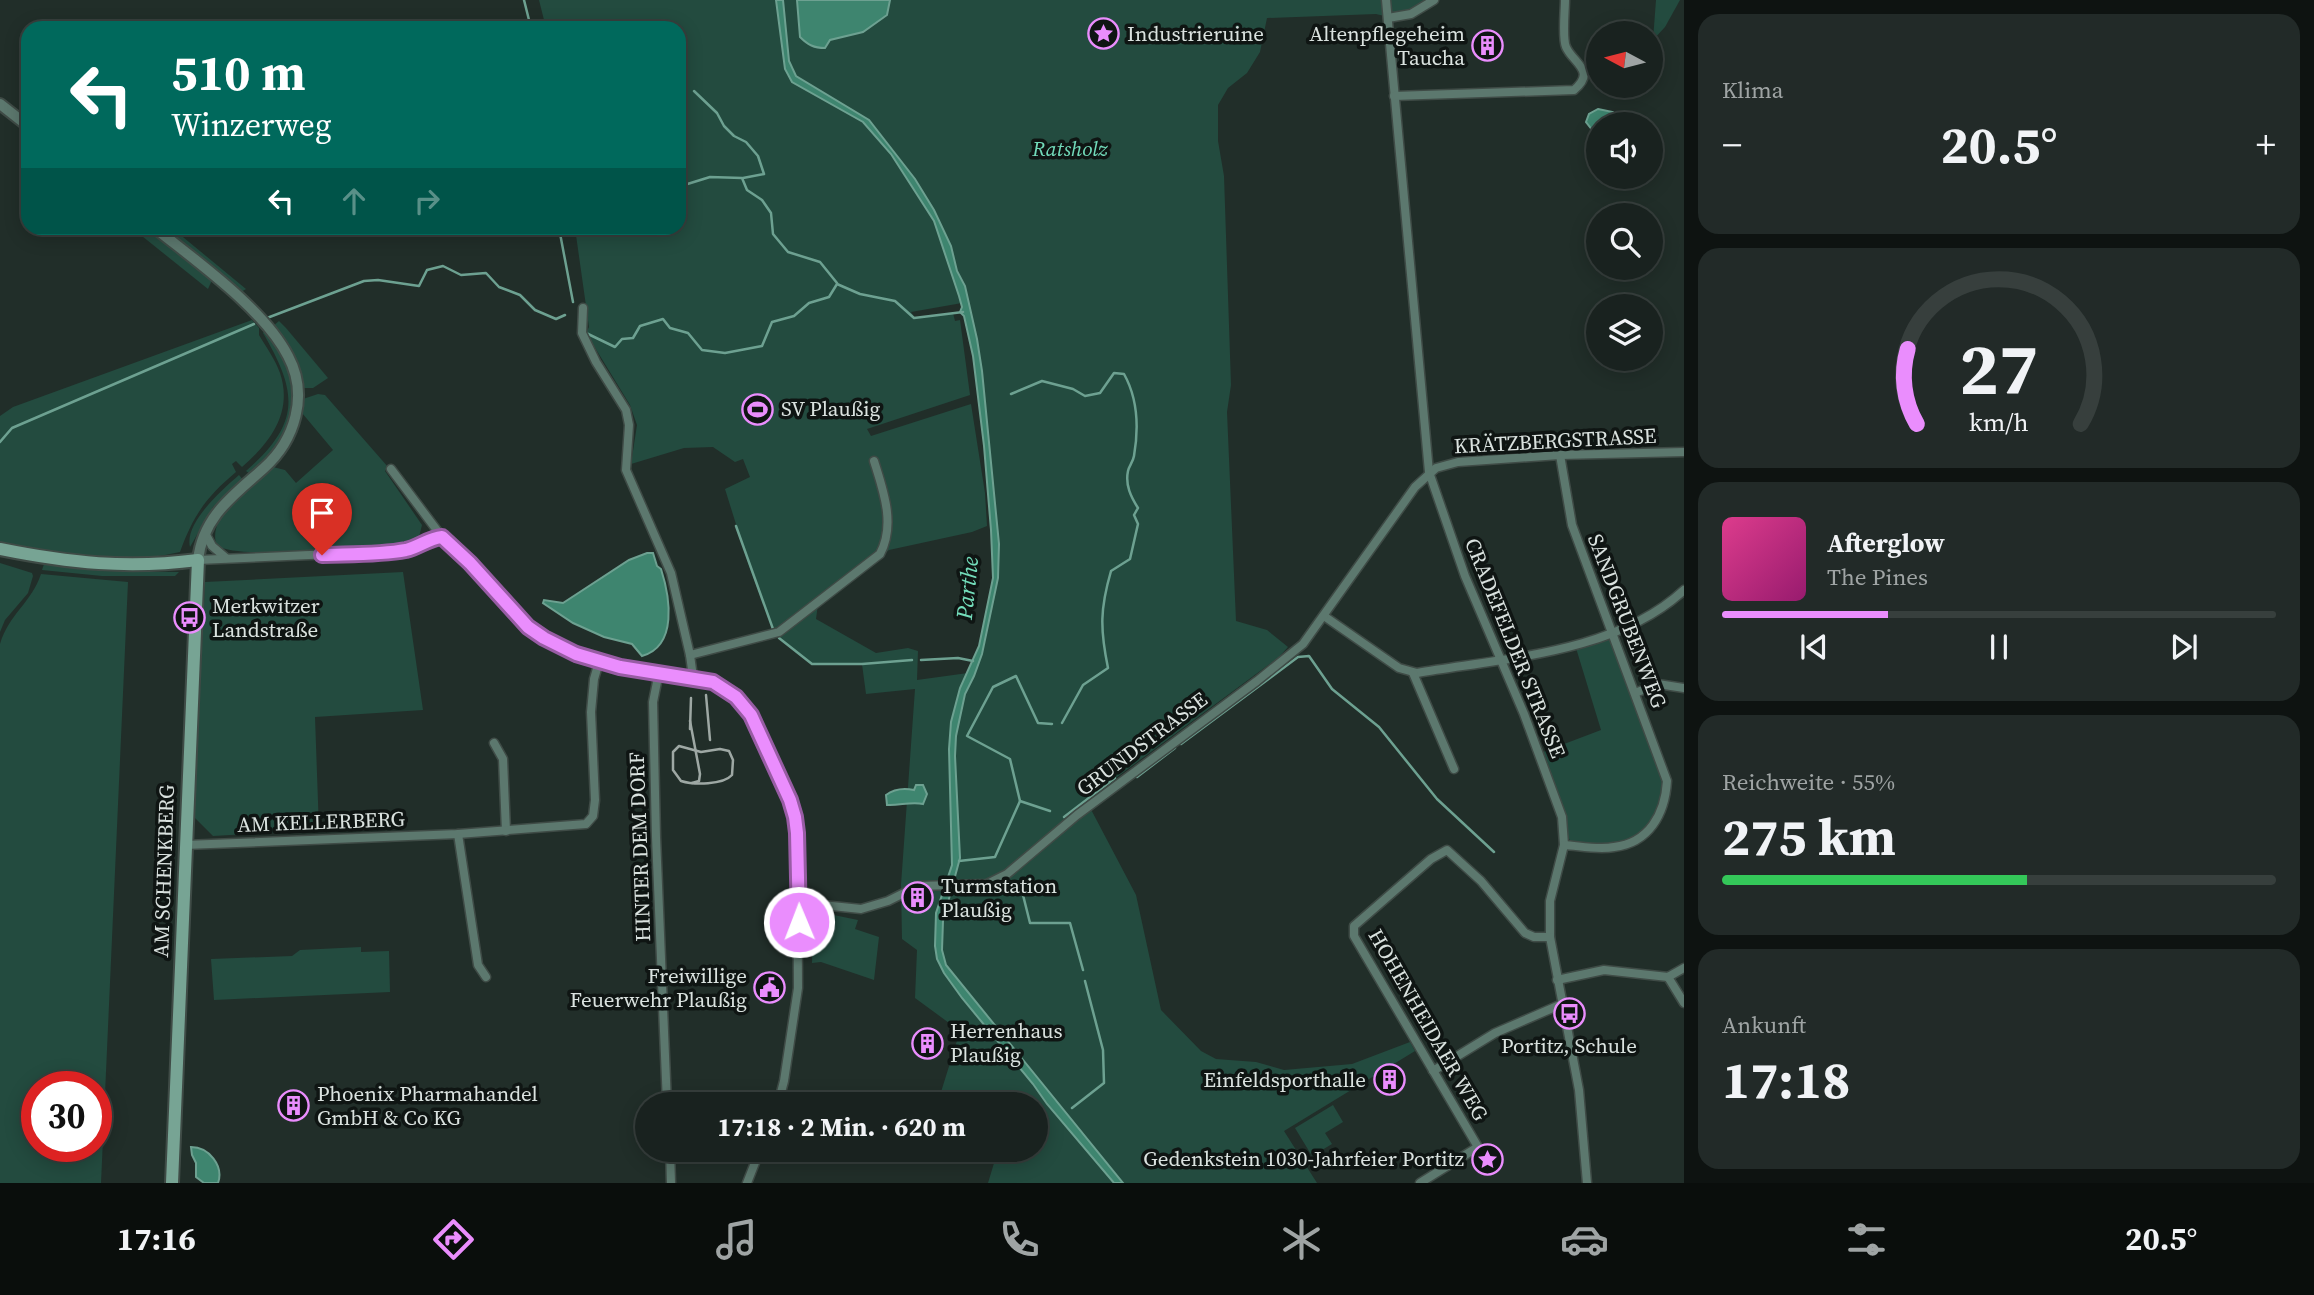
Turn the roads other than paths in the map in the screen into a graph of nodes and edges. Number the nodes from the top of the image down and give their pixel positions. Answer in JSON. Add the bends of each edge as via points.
{"nodes":[{"id":1,"x":1386,"y":0,"type":"edge"},
{"id":2,"x":1434,"y":0,"type":"edge"},
{"id":3,"x":1565,"y":0,"type":"edge"},
{"id":4,"x":1388,"y":18,"type":"junction"},
{"id":5,"x":1394,"y":96,"type":"junction"},
{"id":6,"x":0,"y":104,"type":"edge"},
{"id":7,"x":21,"y":120,"type":"edge"},
{"id":8,"x":163,"y":235,"type":"edge"},
{"id":9,"x":583,"y":308,"type":"dead end"},
{"id":10,"x":1684,"y":453,"type":"edge"},
{"id":11,"x":1560,"y":455,"type":"junction"},
{"id":12,"x":874,"y":461,"type":"dead end"},
{"id":13,"x":391,"y":469,"type":"dead end"},
{"id":14,"x":1429,"y":472,"type":"junction"},
{"id":15,"x":205,"y":533,"type":"junction"},
{"id":16,"x":442,"y":537,"type":"junction"},
{"id":17,"x":0,"y":549,"type":"edge"},
{"id":18,"x":226,"y":558,"type":"junction"},
{"id":19,"x":198,"y":560,"type":"junction"},
{"id":20,"x":1684,"y":590,"type":"edge"},
{"id":21,"x":1324,"y":616,"type":"junction"},
{"id":22,"x":1613,"y":633,"type":"junction"},
{"id":23,"x":690,"y":654,"type":"junction"},
{"id":24,"x":1500,"y":659,"type":"junction"},
{"id":25,"x":599,"y":662,"type":"junction"},
{"id":26,"x":659,"y":672,"type":"junction"},
{"id":27,"x":1413,"y":673,"type":"junction"},
{"id":28,"x":693,"y":677,"type":"junction"},
{"id":29,"x":1684,"y":688,"type":"edge"},
{"id":30,"x":1635,"y":693,"type":"junction"},
{"id":31,"x":494,"y":743,"type":"dead end"},
{"id":32,"x":1454,"y":769,"type":"dead end"},
{"id":33,"x":506,"y":831,"type":"junction"},
{"id":34,"x":458,"y":834,"type":"junction"},
{"id":35,"x":185,"y":845,"type":"junction"},
{"id":36,"x":1564,"y":845,"type":"junction"},
{"id":37,"x":799,"y":905,"type":"junction"},
{"id":38,"x":1550,"y":937,"type":"junction"},
{"id":39,"x":1684,"y":968,"type":"edge"},
{"id":40,"x":486,"y":977,"type":"dead end"},
{"id":41,"x":1668,"y":977,"type":"junction"},
{"id":42,"x":1557,"y":980,"type":"junction"},
{"id":43,"x":1684,"y":1003,"type":"edge"},
{"id":44,"x":1562,"y":1004,"type":"junction"},
{"id":45,"x":1433,"y":1071,"type":"junction"},
{"id":46,"x":667,"y":1092,"type":"edge"},
{"id":47,"x":781,"y":1092,"type":"edge"},
{"id":48,"x":670,"y":1162,"type":"edge"},
{"id":49,"x":755,"y":1162,"type":"edge"},
{"id":50,"x":172,"y":1183,"type":"edge"},
{"id":51,"x":671,"y":1183,"type":"edge"},
{"id":52,"x":747,"y":1183,"type":"edge"},
{"id":53,"x":1420,"y":1183,"type":"edge"},
{"id":54,"x":1587,"y":1183,"type":"edge"}],
"edges":[{"from":1,"to":4,"type":"street","name":"CRADEFELDER STRASSE"},
{"from":2,"to":4,"type":"street","via":[[1411,14]]},
{"from":3,"to":5,"type":"street","via":[[1565,46],[1583,67],[1580,86],[1574,90]]},
{"from":4,"to":5,"type":"street","name":"CRADEFELDER STRASSE"},
{"from":5,"to":14,"type":"street","name":"CRADEFELDER STRASSE"},
{"from":6,"to":7,"type":"street"},
{"from":8,"to":15,"type":"street","via":[[261,320],[282,346],[295,373],[298,393],[289,437],[276,456],[228,499]]},
{"from":9,"to":23,"type":"street","via":[[582,333],[626,410],[626,470],[671,573]]},
{"from":10,"to":11,"type":"street","name":"KRÄTZBERGSTRASSE"},
{"from":11,"to":14,"type":"street","name":"KRÄTZBERGSTRASSE","via":[[1458,462]]},
{"from":11,"to":22,"type":"street","name":"SANDGRUBENWEG","via":[[1572,524]]},
{"from":12,"to":23,"type":"street","via":[[888,515],[886,543],[880,554],[779,632]]},
{"from":13,"to":16,"type":"street"},
{"from":14,"to":21,"type":"street","name":"GRUNDSTRASSE"},
{"from":14,"to":24,"type":"street","name":"CRADEFELDER STRASSE"},
{"from":15,"to":18,"type":"street"},
{"from":15,"to":19,"type":"street"},
{"from":16,"to":18,"type":"street","via":[[398,551]]},
{"from":16,"to":25,"type":"street","via":[[528,627]]},
{"from":17,"to":19,"type":"main road","via":[[119,566]]},
{"from":18,"to":19,"type":"street"},
{"from":19,"to":35,"type":"main road","name":"AM SCHENKBERG"},
{"from":20,"to":22,"type":"street","via":[[1663,608]]},
{"from":21,"to":27,"type":"street"},
{"from":21,"to":37,"type":"street","name":"GRUNDSTRASSE","via":[[1303,644],[1077,815],[1007,874],[987,884],[918,886],[861,909]]},
{"from":22,"to":24,"type":"street","via":[[1569,647]]},
{"from":22,"to":30,"type":"street","name":"SANDGRUBENWEG"},
{"from":23,"to":28,"type":"street"},
{"from":24,"to":27,"type":"street"},
{"from":24,"to":36,"type":"street","name":"CRADEFELDER STRASSE","via":[[1562,817]]},
{"from":25,"to":26,"type":"street"},
{"from":25,"to":33,"type":"street","name":"AM KELLERBERG","via":[[591,712],[593,816],[586,824]]},
{"from":26,"to":28,"type":"street"},
{"from":26,"to":46,"type":"street","name":"HINTER DEM DORF","via":[[653,702]]},
{"from":27,"to":32,"type":"street"},
{"from":28,"to":37,"type":"street","via":[[713,682],[736,697],[760,732],[795,817]]},
{"from":29,"to":30,"type":"street","via":[[1658,684]]},
{"from":30,"to":36,"type":"street","name":"SANDGRUBENWEG","via":[[1667,782],[1661,813],[1638,839],[1614,847]]},
{"from":31,"to":33,"type":"street","via":[[503,759]]},
{"from":33,"to":34,"type":"street","name":"AM KELLERBERG"},
{"from":34,"to":35,"type":"street","name":"AM KELLERBERG"},
{"from":34,"to":40,"type":"street","via":[[478,965]]},
{"from":35,"to":50,"type":"main road","name":"AM SCHENKBERG"},
{"from":36,"to":38,"type":"street","name":"CRADEFELDER STRASSE","via":[[1550,901]]},
{"from":37,"to":47,"type":"street","via":[[798,988]]},
{"from":38,"to":42,"type":"street","name":"CRADEFELDER STRASSE"},
{"from":38,"to":45,"type":"street","name":"HOHENHEIDAER WEG","via":[[1525,933],[1481,881],[1447,850],[1354,926],[1354,936]]},
{"from":39,"to":41,"type":"street"},
{"from":41,"to":42,"type":"street","via":[[1604,971]]},
{"from":41,"to":43,"type":"street"},
{"from":42,"to":44,"type":"street","name":"CRADEFELDER STRASSE"},
{"from":44,"to":45,"type":"street","via":[[1495,1033]]},
{"from":44,"to":54,"type":"street","name":"CRADEFELDER STRASSE","via":[[1579,1090]]},
{"from":45,"to":53,"type":"street","name":"HOHENHEIDAER WEG","via":[[1478,1147]]},
{"from":48,"to":51,"type":"street"},
{"from":49,"to":52,"type":"street"}]}
